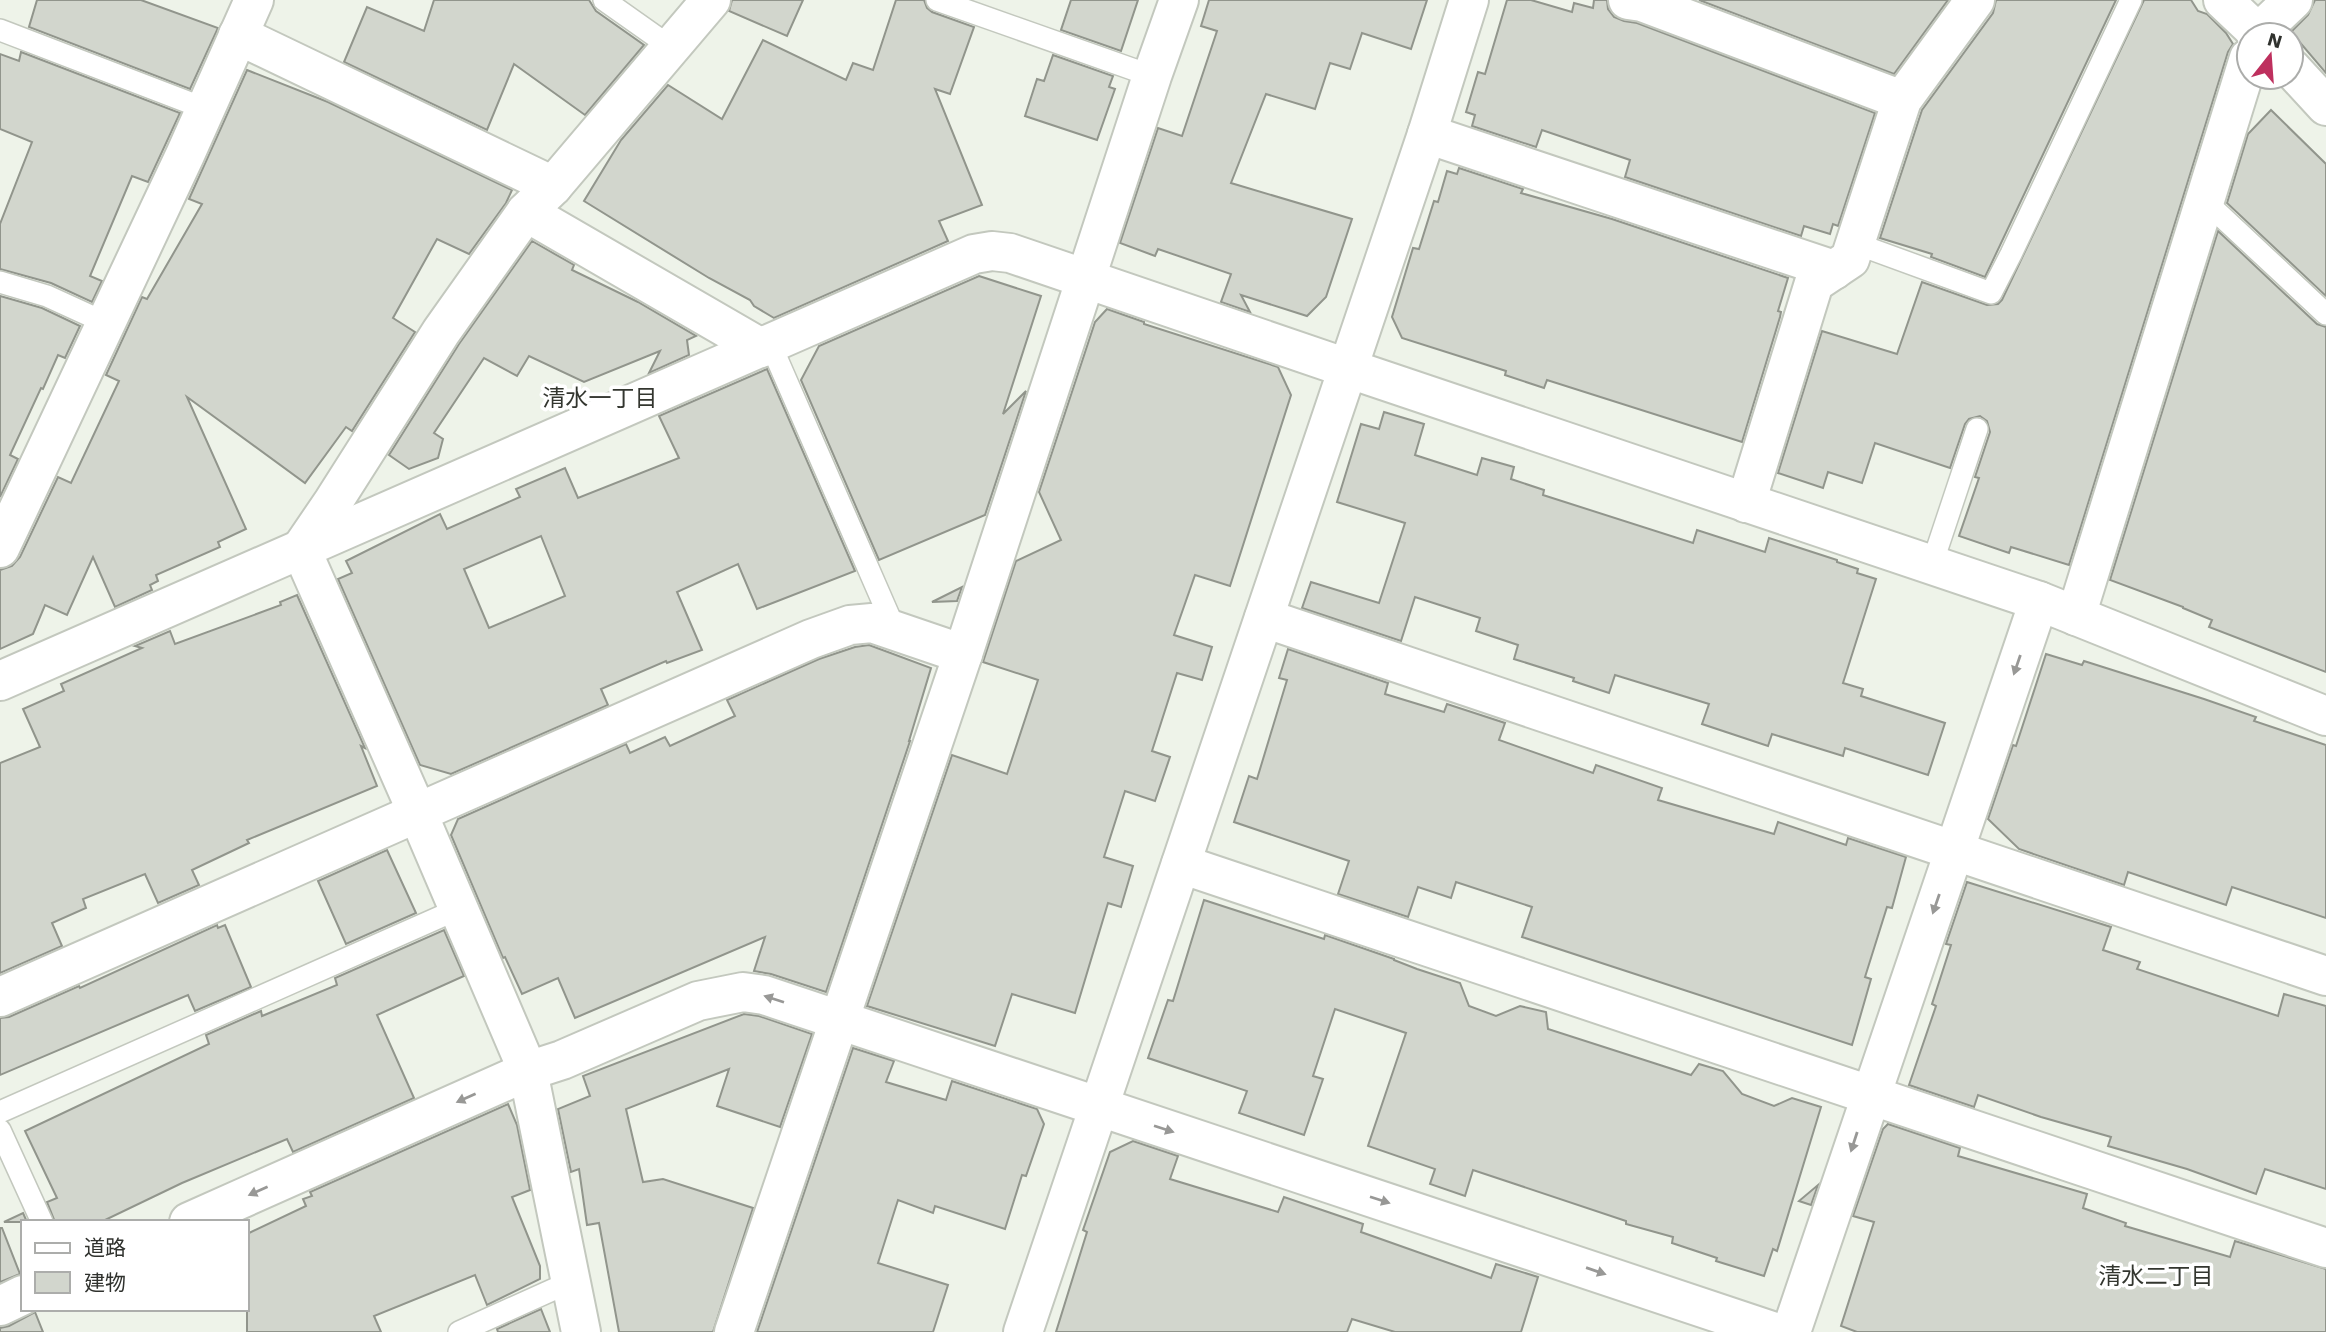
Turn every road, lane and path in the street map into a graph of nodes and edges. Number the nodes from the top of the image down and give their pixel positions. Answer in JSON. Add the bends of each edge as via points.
{"nodes":[{"id":1,"x":254,"y":0,"type":"edge"},
{"id":2,"x":604,"y":0,"type":"edge"},
{"id":3,"x":711,"y":0,"type":"edge"},
{"id":4,"x":937,"y":0,"type":"edge"},
{"id":5,"x":1180,"y":0,"type":"edge"},
{"id":6,"x":1469,"y":0,"type":"edge"},
{"id":7,"x":1628,"y":0,"type":"edge"},
{"id":8,"x":1975,"y":0,"type":"edge"},
{"id":9,"x":2131,"y":0,"type":"edge"},
{"id":10,"x":2223,"y":0,"type":"edge"},
{"id":11,"x":2293,"y":0,"type":"edge"},
{"id":12,"x":2240,"y":21,"type":"edge"},
{"id":13,"x":2273,"y":21,"type":"edge"},
{"id":14,"x":0,"y":30,"type":"edge"},
{"id":15,"x":238,"y":35,"type":"junction"},
{"id":16,"x":672,"y":48,"type":"junction"},
{"id":17,"x":1152,"y":76,"type":"junction"},
{"id":18,"x":2305,"y":83,"type":"edge"},
{"id":19,"x":2239,"y":91,"type":"edge"},
{"id":20,"x":1902,"y":100,"type":"junction"},
{"id":21,"x":2326,"y":106,"type":"edge"},
{"id":22,"x":206,"y":109,"type":"junction"},
{"id":23,"x":1427,"y":134,"type":"junction"},
{"id":24,"x":540,"y":199,"type":"junction"},
{"id":25,"x":2204,"y":200,"type":"junction"},
{"id":26,"x":1845,"y":257,"type":"junction"},
{"id":27,"x":1084,"y":280,"type":"junction"},
{"id":28,"x":0,"y":282,"type":"edge"},
{"id":29,"x":2326,"y":314,"type":"edge"},
{"id":30,"x":106,"y":323,"type":"junction"},
{"id":31,"x":766,"y":345,"type":"junction"},
{"id":32,"x":1347,"y":368,"type":"junction"},
{"id":33,"x":1977,"y":429,"type":"dead end"},
{"id":34,"x":1746,"y":503,"type":"junction"},
{"id":35,"x":0,"y":548,"type":"edge"},
{"id":36,"x":301,"y":549,"type":"junction"},
{"id":37,"x":1932,"y":564,"type":"junction"},
{"id":38,"x":2039,"y":601,"type":"junction"},
{"id":39,"x":2076,"y":616,"type":"junction"},
{"id":40,"x":1264,"y":618,"type":"junction"},
{"id":41,"x":896,"y":632,"type":"junction"},
{"id":42,"x":963,"y":654,"type":"junction"},
{"id":43,"x":0,"y":681,"type":"edge"},
{"id":44,"x":2326,"y":716,"type":"edge"},
{"id":45,"x":418,"y":814,"type":"junction"},
{"id":46,"x":1954,"y":851,"type":"junction"},
{"id":47,"x":1181,"y":864,"type":"junction"},
{"id":48,"x":458,"y":909,"type":"junction"},
{"id":49,"x":2326,"y":976,"type":"edge"},
{"id":50,"x":0,"y":997,"type":"edge"},
{"id":51,"x":839,"y":1021,"type":"junction"},
{"id":52,"x":528,"y":1071,"type":"junction"},
{"id":53,"x":1870,"y":1095,"type":"junction"},
{"id":54,"x":1099,"y":1108,"type":"junction"},
{"id":55,"x":0,"y":1112,"type":"edge"},
{"id":56,"x":0,"y":1130,"type":"edge"},
{"id":57,"x":41,"y":1220,"type":"edge"},
{"id":58,"x":193,"y":1220,"type":"edge"},
{"id":59,"x":2326,"y":1248,"type":"edge"},
{"id":60,"x":570,"y":1282,"type":"junction"},
{"id":61,"x":21,"y":1297,"type":"edge"},
{"id":62,"x":0,"y":1306,"type":"edge"},
{"id":63,"x":459,"y":1332,"type":"edge"},
{"id":64,"x":581,"y":1332,"type":"edge"},
{"id":65,"x":734,"y":1332,"type":"edge"},
{"id":66,"x":1023,"y":1332,"type":"edge"},
{"id":67,"x":1774,"y":1332,"type":"edge"},
{"id":68,"x":1791,"y":1332,"type":"edge"}],
"edges":[{"from":1,"to":15,"type":"street"},
{"from":2,"to":16,"type":"lane"},
{"from":3,"to":16,"type":"street"},
{"from":4,"to":17,"type":"lane"},
{"from":5,"to":17,"type":"street"},
{"from":6,"to":23,"type":"street"},
{"from":7,"to":20,"type":"street"},
{"from":8,"to":20,"type":"street"},
{"from":9,"to":26,"type":"lane","via":[[1991,293]]},
{"from":10,"to":12,"type":"street"},
{"from":11,"to":13,"type":"street"},
{"from":14,"to":22,"type":"lane"},
{"from":15,"to":22,"type":"street"},
{"from":15,"to":24,"type":"street"},
{"from":16,"to":24,"type":"street"},
{"from":17,"to":27,"type":"street"},
{"from":18,"to":21,"type":"street"},
{"from":19,"to":25,"type":"street"},
{"from":20,"to":26,"type":"street"},
{"from":22,"to":30,"type":"street"},
{"from":23,"to":26,"type":"street"},
{"from":23,"to":32,"type":"street"},
{"from":24,"to":31,"type":"street"},
{"from":24,"to":36,"type":"street","via":[[441,332]]},
{"from":25,"to":29,"type":"lane"},
{"from":25,"to":39,"type":"street"},
{"from":26,"to":34,"type":"street","via":[[1814,283]]},
{"from":27,"to":31,"type":"street","via":[[1010,254],[974,254]]},
{"from":27,"to":32,"type":"street"},
{"from":27,"to":42,"type":"street"},
{"from":28,"to":30,"type":"lane","via":[[47,296]]},
{"from":30,"to":35,"type":"street"},
{"from":31,"to":36,"type":"street"},
{"from":31,"to":41,"type":"lane"},
{"from":32,"to":34,"type":"street"},
{"from":32,"to":40,"type":"street"},
{"from":33,"to":37,"type":"lane"},
{"from":34,"to":37,"type":"street"},
{"from":36,"to":43,"type":"street"},
{"from":36,"to":45,"type":"street"},
{"from":37,"to":38,"type":"street"},
{"from":38,"to":39,"type":"street"},
{"from":38,"to":46,"type":"street","one_way":true},
{"from":39,"to":44,"type":"street"},
{"from":40,"to":46,"type":"street"},
{"from":40,"to":47,"type":"street"},
{"from":41,"to":42,"type":"street"},
{"from":41,"to":45,"type":"street","via":[[872,623],[850,625],[811,639]]},
{"from":42,"to":51,"type":"street"},
{"from":45,"to":48,"type":"street"},
{"from":45,"to":50,"type":"street"},
{"from":46,"to":49,"type":"street"},
{"from":46,"to":53,"type":"street","one_way":true},
{"from":47,"to":53,"type":"street"},
{"from":47,"to":54,"type":"street"},
{"from":48,"to":52,"type":"street"},
{"from":48,"to":55,"type":"lane"},
{"from":51,"to":52,"type":"street","one_way":true,"via":[[764,995],[719,995]]},
{"from":51,"to":54,"type":"street"},
{"from":51,"to":65,"type":"street"},
{"from":52,"to":58,"type":"street","one_way":true},
{"from":52,"to":60,"type":"street"},
{"from":53,"to":59,"type":"street"},
{"from":53,"to":68,"type":"street","one_way":true},
{"from":54,"to":66,"type":"street"},
{"from":54,"to":67,"type":"street","one_way":true},
{"from":56,"to":57,"type":"lane"},
{"from":60,"to":63,"type":"lane"},
{"from":60,"to":64,"type":"street"},
{"from":61,"to":62,"type":"street"}]}
